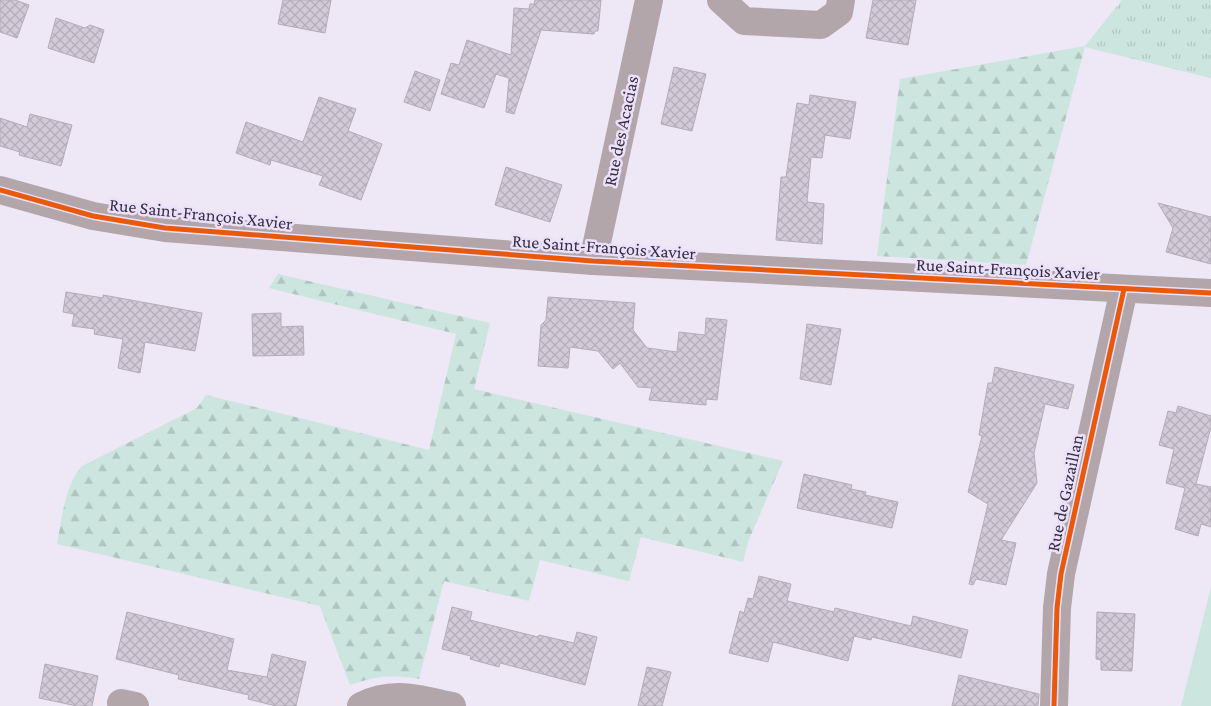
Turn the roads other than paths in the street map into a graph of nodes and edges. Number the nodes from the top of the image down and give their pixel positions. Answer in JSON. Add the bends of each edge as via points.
{"nodes":[{"id":1,"x":648,"y":0,"type":"edge"},
{"id":2,"x":721,"y":0,"type":"edge"},
{"id":3,"x":842,"y":0,"type":"edge"},
{"id":4,"x":0,"y":190,"type":"edge"},
{"id":5,"x":594,"y":261,"type":"junction"},
{"id":6,"x":1124,"y":289,"type":"junction"},
{"id":7,"x":1211,"y":293,"type":"edge"},
{"id":8,"x":361,"y":706,"type":"edge"},
{"id":9,"x":452,"y":706,"type":"edge"},
{"id":10,"x":1054,"y":706,"type":"edge"}],
"edges":[{"from":1,"to":5,"type":"street","name":"Rue des Acacias"},
{"from":2,"to":3,"type":"street","via":[[744,21],[821,25],[839,12]]},
{"from":4,"to":5,"type":"street","name":"Rue Saint-François Xavier","via":[[93,216],[165,228]]},
{"from":5,"to":6,"type":"street","name":"Rue Saint-François Xavier"},
{"from":6,"to":7,"type":"street","name":"Rue Saint-François Xavier"},
{"from":6,"to":10,"type":"street","name":"Rue de Gazaillan","via":[[1061,574]]},
{"from":8,"to":9,"type":"street","via":[[378,699],[404,696]]}]}
